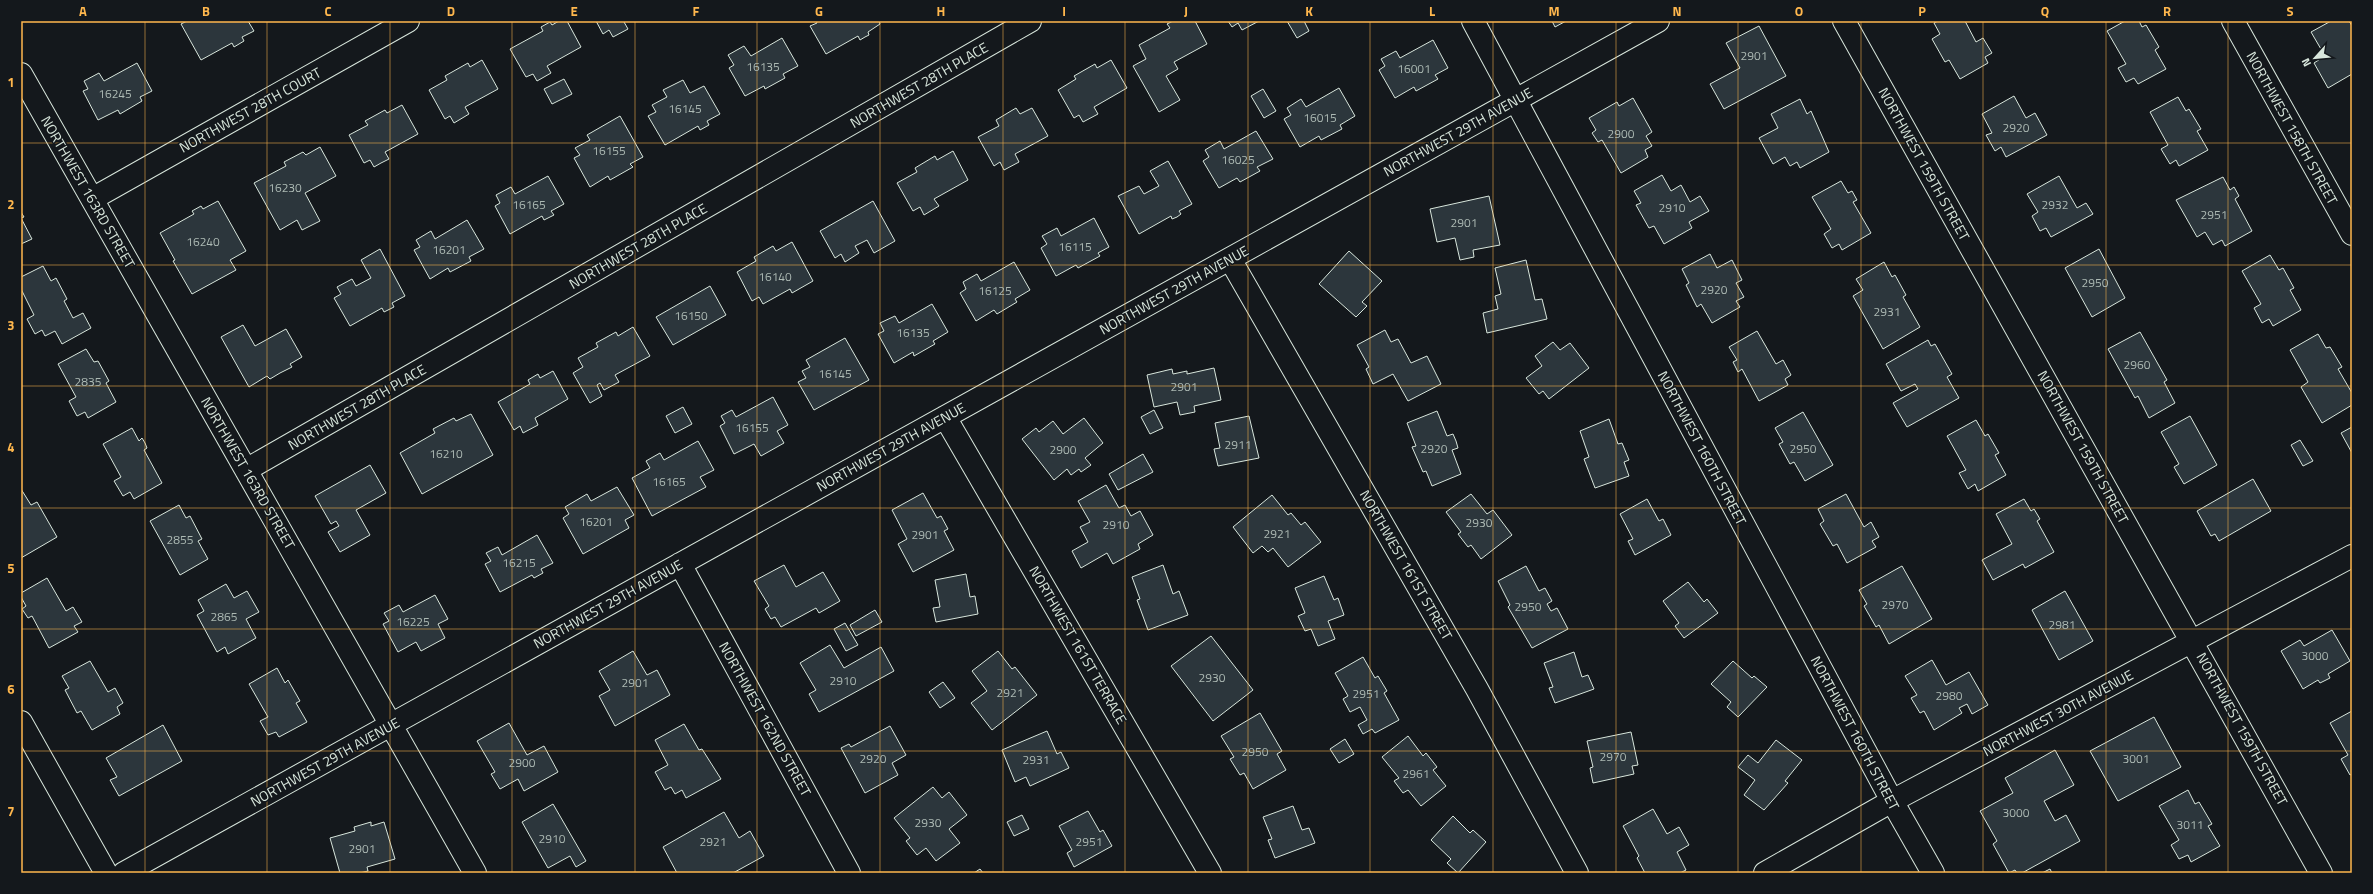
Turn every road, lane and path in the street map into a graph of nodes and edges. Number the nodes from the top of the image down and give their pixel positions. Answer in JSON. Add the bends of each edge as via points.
{"nodes":[{"id":1,"x":408,"y":21,"type":"edge"},
{"id":2,"x":1030,"y":21,"type":"edge"},
{"id":3,"x":1473,"y":21,"type":"edge"},
{"id":4,"x":1658,"y":21,"type":"edge"},
{"id":5,"x":1844,"y":21,"type":"edge"},
{"id":6,"x":2233,"y":21,"type":"edge"},
{"id":7,"x":21,"y":74,"type":"edge"},
{"id":8,"x":1515,"y":100,"type":"junction"},
{"id":9,"x":92,"y":199,"type":"junction"},
{"id":10,"x":2352,"y":234,"type":"edge"},
{"id":11,"x":1230,"y":259,"type":"junction"},
{"id":12,"x":945,"y":417,"type":"junction"},
{"id":13,"x":246,"y":470,"type":"junction"},
{"id":14,"x":2352,"y":556,"type":"edge"},
{"id":15,"x":680,"y":564,"type":"junction"},
{"id":16,"x":2193,"y":642,"type":"junction"},
{"id":17,"x":21,"y":722,"type":"edge"},
{"id":18,"x":391,"y":725,"type":"junction"},
{"id":19,"x":1892,"y":802,"type":"junction"},
{"id":20,"x":106,"y":873,"type":"edge"},
{"id":21,"x":124,"y":873,"type":"edge"},
{"id":22,"x":475,"y":873,"type":"edge"},
{"id":23,"x":849,"y":873,"type":"edge"},
{"id":24,"x":1210,"y":873,"type":"edge"},
{"id":25,"x":1577,"y":873,"type":"edge"},
{"id":26,"x":1766,"y":873,"type":"edge"},
{"id":27,"x":1933,"y":873,"type":"edge"},
{"id":28,"x":2322,"y":873,"type":"edge"}],
"edges":[{"from":1,"to":9,"type":"street","name":"NORTHWEST 28TH COURT"},
{"from":2,"to":13,"type":"street","name":"NORTHWEST 28TH PLACE"},
{"from":3,"to":8,"type":"street","name":"NORTHWEST 160TH STREET"},
{"from":4,"to":8,"type":"street","name":"NORTHWEST 29TH AVENUE"},
{"from":5,"to":16,"type":"street","name":"NORTHWEST 159TH STREET"},
{"from":6,"to":10,"type":"street","name":"NORTHWEST 158TH STREET"},
{"from":7,"to":9,"type":"street","name":"NORTHWEST 163RD STREET"},
{"from":8,"to":11,"type":"street","name":"NORTHWEST 29TH AVENUE"},
{"from":8,"to":19,"type":"street","name":"NORTHWEST 160TH STREET"},
{"from":9,"to":13,"type":"street","name":"NORTHWEST 163RD STREET"},
{"from":11,"to":12,"type":"street","name":"NORTHWEST 29TH AVENUE"},
{"from":11,"to":25,"type":"street","name":"NORTHWEST 161ST STREET","via":[[1477,689]]},
{"from":12,"to":15,"type":"street","name":"NORTHWEST 29TH AVENUE"},
{"from":12,"to":24,"type":"street","name":"NORTHWEST 161ST TERRACE"},
{"from":13,"to":18,"type":"street","name":"NORTHWEST 163RD STREET"},
{"from":14,"to":16,"type":"street","name":"NORTHWEST 30TH AVENUE"},
{"from":15,"to":18,"type":"street","name":"NORTHWEST 29TH AVENUE"},
{"from":15,"to":23,"type":"street","name":"NORTHWEST 162ND STREET"},
{"from":16,"to":19,"type":"street","name":"NORTHWEST 30TH AVENUE"},
{"from":16,"to":28,"type":"street","name":"NORTHWEST 159TH STREET"},
{"from":17,"to":20,"type":"street"},
{"from":18,"to":21,"type":"street","name":"NORTHWEST 29TH AVENUE"},
{"from":18,"to":22,"type":"street","name":"NORTHWEST 163RD STREET"},
{"from":19,"to":26,"type":"street","name":"NORTHWEST 30TH AVENUE"},
{"from":19,"to":27,"type":"street","name":"NORTHWEST 160TH STREET"}]}
